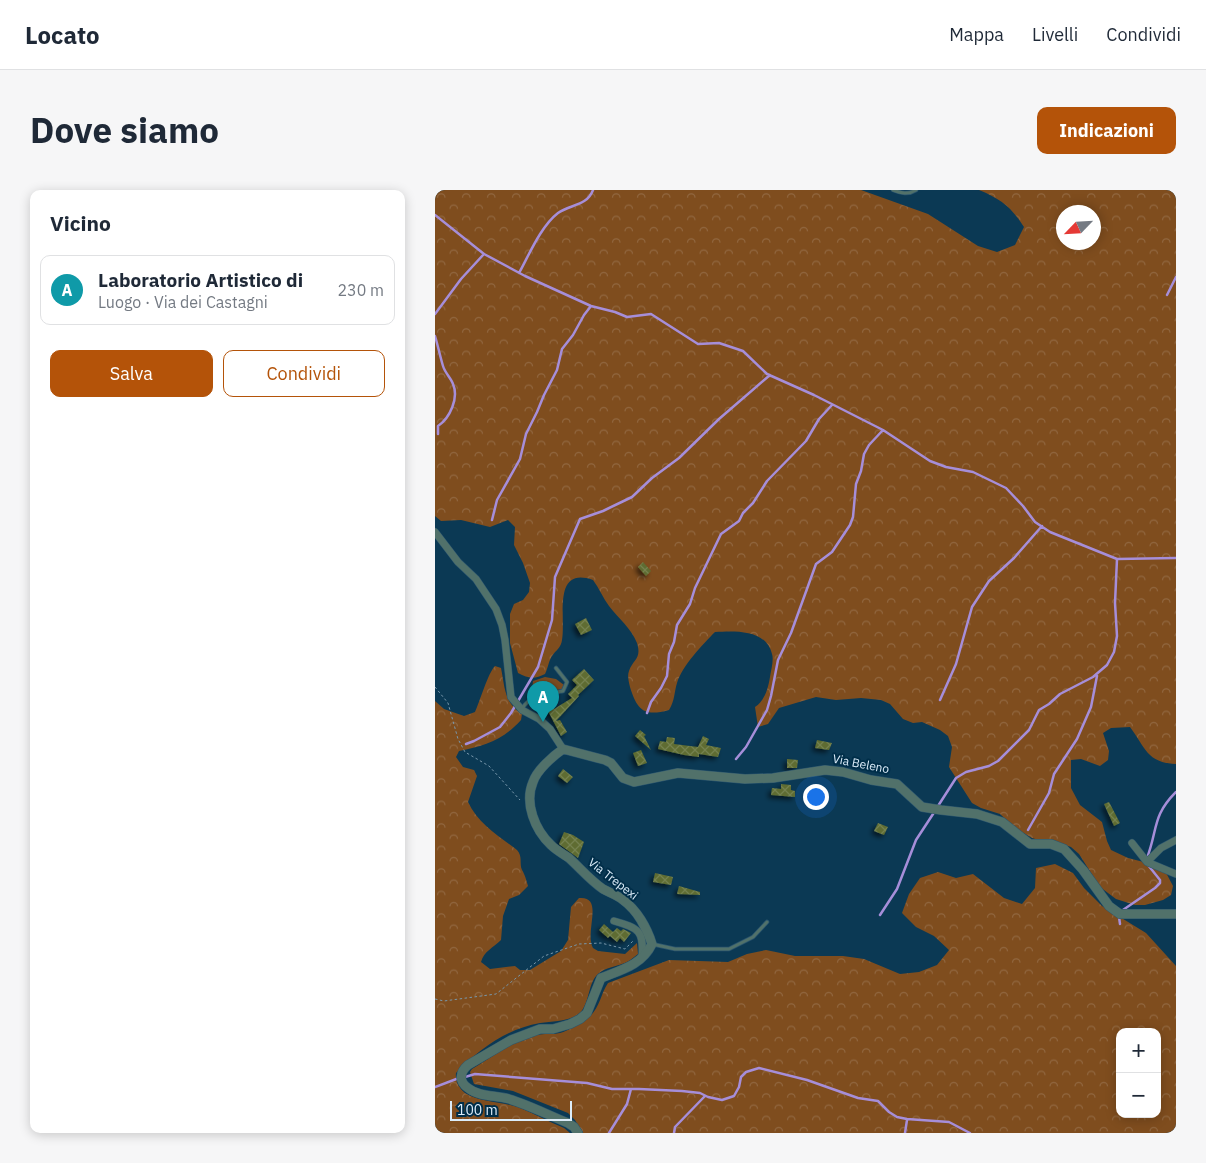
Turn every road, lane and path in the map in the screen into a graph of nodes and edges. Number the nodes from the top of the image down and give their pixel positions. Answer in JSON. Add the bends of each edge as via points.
{"nodes":[{"id":1,"x":893,"y":190,"type":"edge"},
{"id":2,"x":916,"y":190,"type":"edge"},
{"id":3,"x":435,"y":532,"type":"edge"},
{"id":4,"x":555,"y":668,"type":"dead end"},
{"id":5,"x":435,"y":686,"type":"edge"},
{"id":6,"x":522,"y":710,"type":"junction"},
{"id":7,"x":563,"y":749,"type":"junction"},
{"id":8,"x":521,"y":801,"type":"dead end"},
{"id":9,"x":1176,"y":840,"type":"edge"},
{"id":10,"x":1132,"y":843,"type":"dead end"},
{"id":11,"x":1147,"y":862,"type":"junction"},
{"id":12,"x":1176,"y":874,"type":"edge"},
{"id":13,"x":1176,"y":914,"type":"edge"},
{"id":14,"x":614,"y":921,"type":"dead end"},
{"id":15,"x":767,"y":922,"type":"dead end"},
{"id":16,"x":641,"y":935,"type":"junction"},
{"id":17,"x":652,"y":944,"type":"junction"},
{"id":18,"x":643,"y":957,"type":"junction"},
{"id":19,"x":435,"y":999,"type":"edge"},
{"id":20,"x":578,"y":1133,"type":"edge"}],
"edges":[{"from":1,"to":2,"type":"lane","via":[[911,193]]},
{"from":3,"to":6,"type":"street","via":[[496,609],[505,640],[511,697]]},
{"from":4,"to":6,"type":"lane","via":[[567,682],[566,688],[531,699]]},
{"from":5,"to":8,"type":"path","via":[[448,703],[465,752],[489,766]]},
{"from":6,"to":7,"type":"street","via":[[550,729]]},
{"from":7,"to":13,"type":"street","name":"Via Beleno","via":[[605,760],[623,778],[634,782],[678,773],[763,778],[825,770],[897,784],[922,806],[977,814],[1002,822],[1030,844],[1051,844],[1064,849],[1109,906],[1120,914]]},
{"from":7,"to":17,"type":"street","name":"Via Trepexi","via":[[532,782],[532,811],[540,832],[587,876],[632,908]]},
{"from":9,"to":11,"type":"street","via":[[1161,848]]},
{"from":10,"to":11,"type":"street"},
{"from":11,"to":12,"type":"street"},
{"from":14,"to":16,"type":"street","via":[[631,926]]},
{"from":15,"to":17,"type":"lane","via":[[753,937],[729,949],[675,949]]},
{"from":16,"to":18,"type":"street"},
{"from":16,"to":19,"type":"path","via":[[625,948],[579,944],[544,956],[496,994],[444,1001]]},
{"from":17,"to":18,"type":"street"},
{"from":18,"to":20,"type":"street","via":[[628,968],[601,978],[587,1013],[580,1019],[511,1040],[462,1073],[463,1083],[474,1092],[522,1104],[568,1123]]}]}
